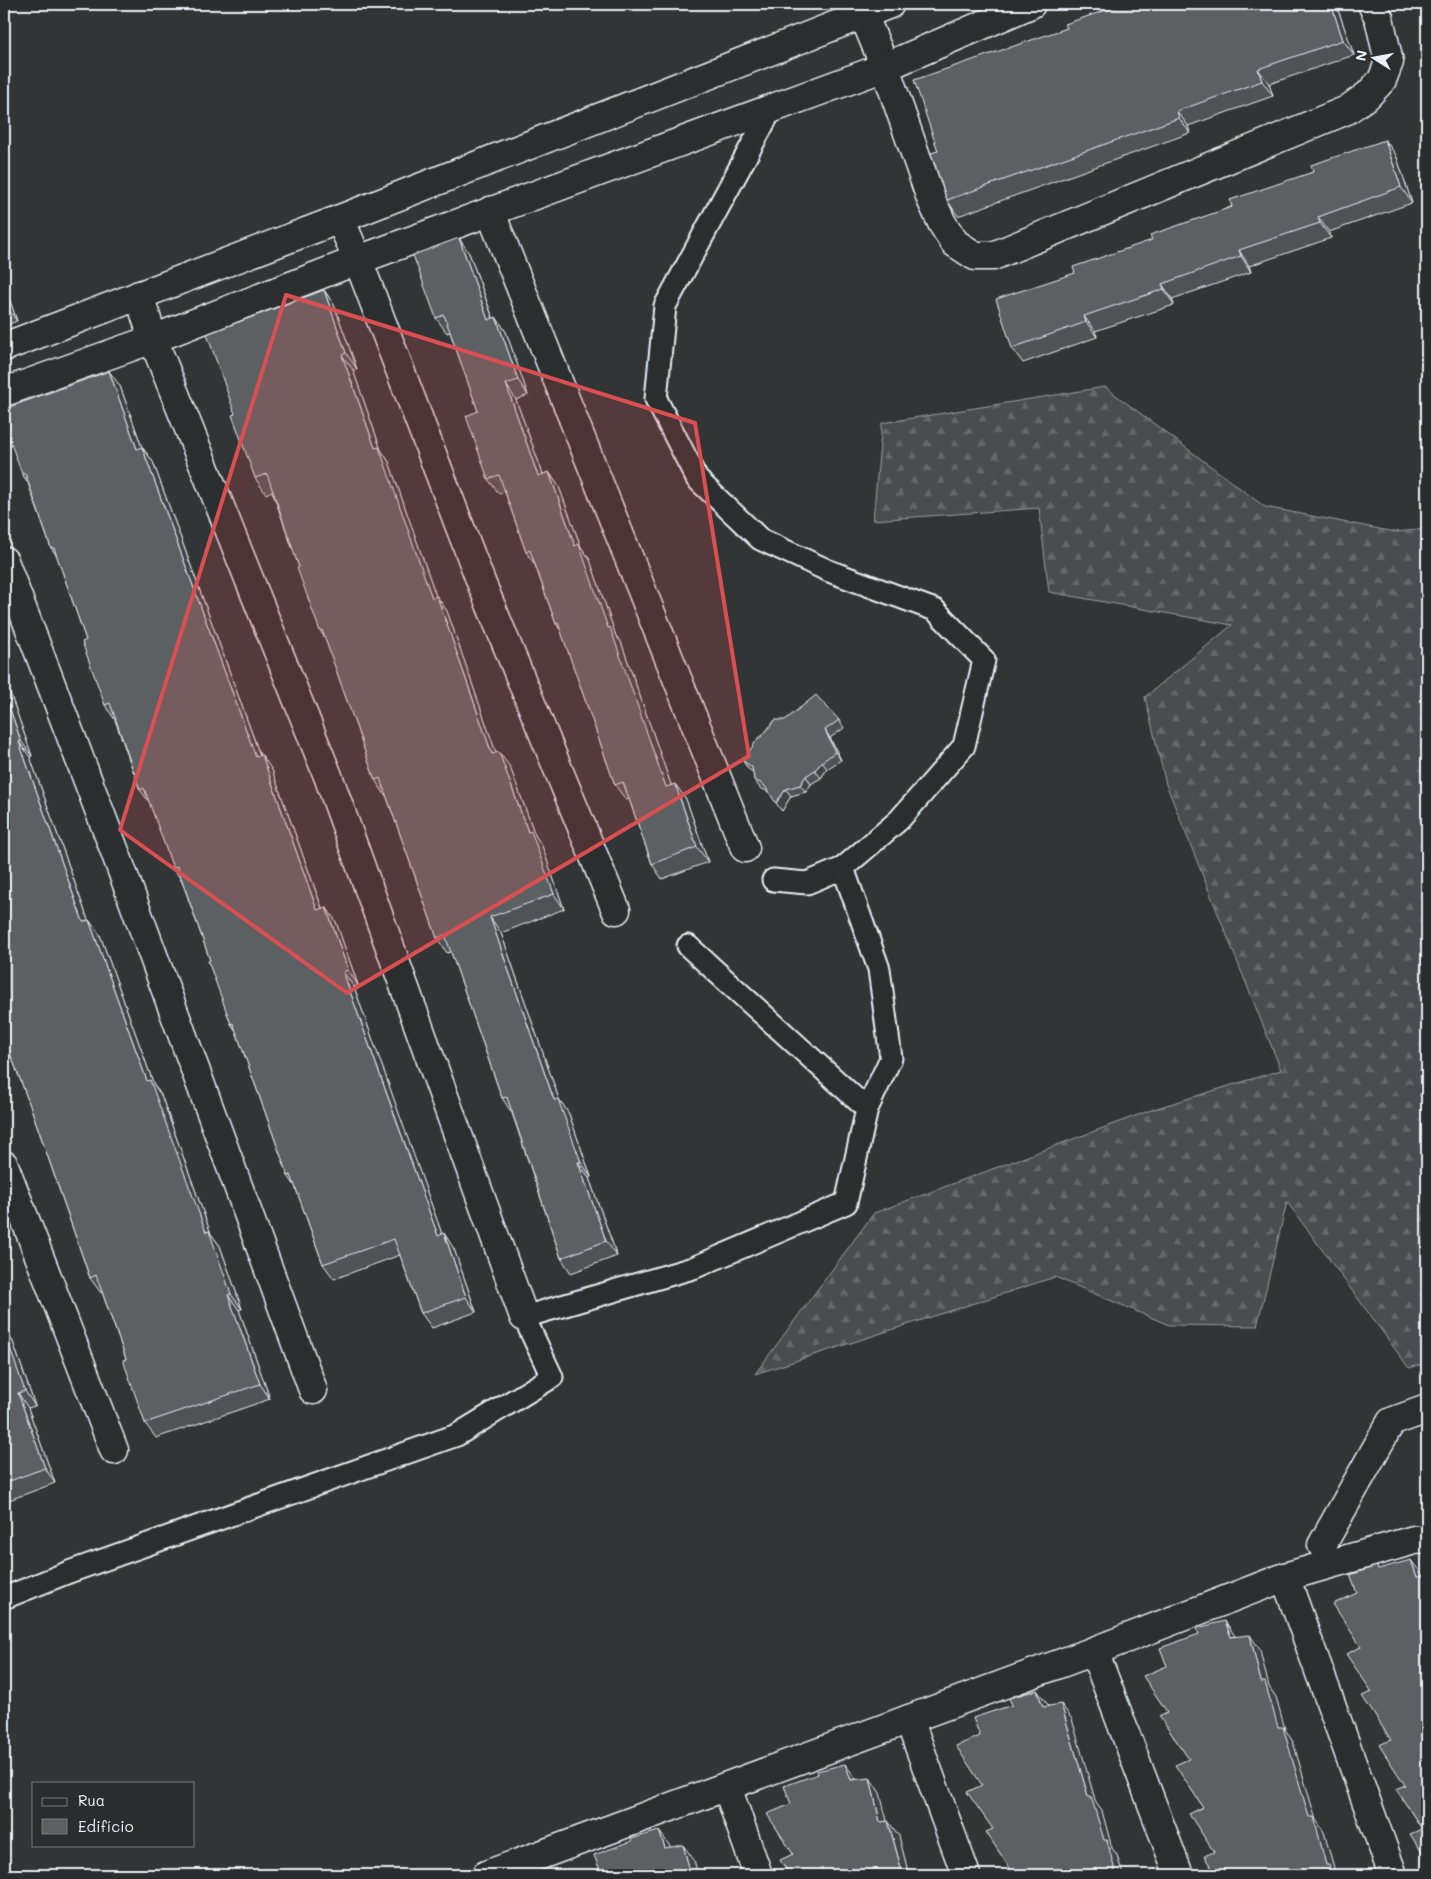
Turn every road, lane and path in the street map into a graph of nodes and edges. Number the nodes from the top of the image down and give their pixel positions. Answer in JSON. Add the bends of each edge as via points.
{"nodes":[{"id":1,"x":890,"y":4,"type":"edge"},
{"id":2,"x":1031,"y":4,"type":"edge"},
{"id":3,"x":1372,"y":4,"type":"edge"},
{"id":4,"x":861,"y":9,"type":"edge"},
{"id":5,"x":885,"y":67,"type":"junction"},
{"id":6,"x":772,"y":108,"type":"junction"},
{"id":7,"x":490,"y":211,"type":"junction"},
{"id":8,"x":340,"y":219,"type":"junction"},
{"id":9,"x":358,"y":260,"type":"junction"},
{"id":10,"x":139,"y":295,"type":"junction"},
{"id":11,"x":153,"y":339,"type":"junction"},
{"id":12,"x":4,"y":347,"type":"edge"},
{"id":13,"x":4,"y":392,"type":"edge"},
{"id":14,"x":4,"y":562,"type":"edge"},
{"id":15,"x":745,"y":848,"type":"dead end"},
{"id":16,"x":843,"y":868,"type":"junction"},
{"id":17,"x":773,"y":880,"type":"dead end"},
{"id":18,"x":616,"y":910,"type":"dead end"},
{"id":19,"x":688,"y":946,"type":"dead end"},
{"id":20,"x":867,"y":1110,"type":"junction"},
{"id":21,"x":4,"y":1165,"type":"edge"},
{"id":22,"x":524,"y":1317,"type":"junction"},
{"id":23,"x":313,"y":1390,"type":"dead end"},
{"id":24,"x":1427,"y":1409,"type":"edge"},
{"id":25,"x":114,"y":1450,"type":"dead end"},
{"id":26,"x":1427,"y":1540,"type":"edge"},
{"id":27,"x":1322,"y":1545,"type":"dead end"},
{"id":28,"x":1285,"y":1577,"type":"junction"},
{"id":29,"x":4,"y":1598,"type":"edge"},
{"id":30,"x":1094,"y":1651,"type":"junction"},
{"id":31,"x":909,"y":1719,"type":"junction"},
{"id":32,"x":727,"y":1787,"type":"junction"},
{"id":33,"x":528,"y":1868,"type":"edge"},
{"id":34,"x":486,"y":1875,"type":"edge"},
{"id":35,"x":758,"y":1875,"type":"edge"},
{"id":36,"x":966,"y":1875,"type":"edge"},
{"id":37,"x":1179,"y":1875,"type":"edge"},
{"id":38,"x":1393,"y":1875,"type":"edge"}],
"edges":[{"from":1,"to":4,"type":"street"},
{"from":2,"to":5,"type":"street"},
{"from":3,"to":5,"type":"street","via":[[1379,18],[1389,62],[1382,80],[1347,110],[993,256],[975,256],[955,243],[942,223]]},
{"from":4,"to":5,"type":"street"},
{"from":4,"to":8,"type":"street"},
{"from":5,"to":6,"type":"street"},
{"from":6,"to":7,"type":"street"},
{"from":6,"to":16,"type":"lane","via":[[665,306],[656,399],[697,478],[760,539],[829,571],[935,610],[984,660],[964,746],[899,820]]},
{"from":7,"to":9,"type":"street"},
{"from":7,"to":15,"type":"street"},
{"from":8,"to":9,"type":"street"},
{"from":8,"to":10,"type":"street"},
{"from":9,"to":11,"type":"street"},
{"from":9,"to":18,"type":"street","via":[[481,582]]},
{"from":10,"to":11,"type":"street"},
{"from":10,"to":12,"type":"street"},
{"from":11,"to":13,"type":"street"},
{"from":11,"to":22,"type":"street","via":[[328,776]]},
{"from":14,"to":23,"type":"street","via":[[114,849]]},
{"from":16,"to":17,"type":"lane","via":[[807,883]]},
{"from":16,"to":20,"type":"lane","via":[[879,969],[891,1058]]},
{"from":19,"to":20,"type":"lane"},
{"from":20,"to":22,"type":"lane","via":[[846,1202],[692,1268]]},
{"from":21,"to":25,"type":"street"},
{"from":22,"to":29,"type":"lane","via":[[552,1376],[457,1435]]},
{"from":24,"to":27,"type":"street","via":[[1391,1422]]},
{"from":26,"to":28,"type":"street","via":[[1414,1540]]},
{"from":28,"to":30,"type":"street"},
{"from":28,"to":38,"type":"street"},
{"from":30,"to":31,"type":"street"},
{"from":30,"to":37,"type":"street"},
{"from":31,"to":32,"type":"street"},
{"from":31,"to":36,"type":"street"},
{"from":32,"to":33,"type":"street"},
{"from":32,"to":35,"type":"street"},
{"from":33,"to":34,"type":"street"}]}
